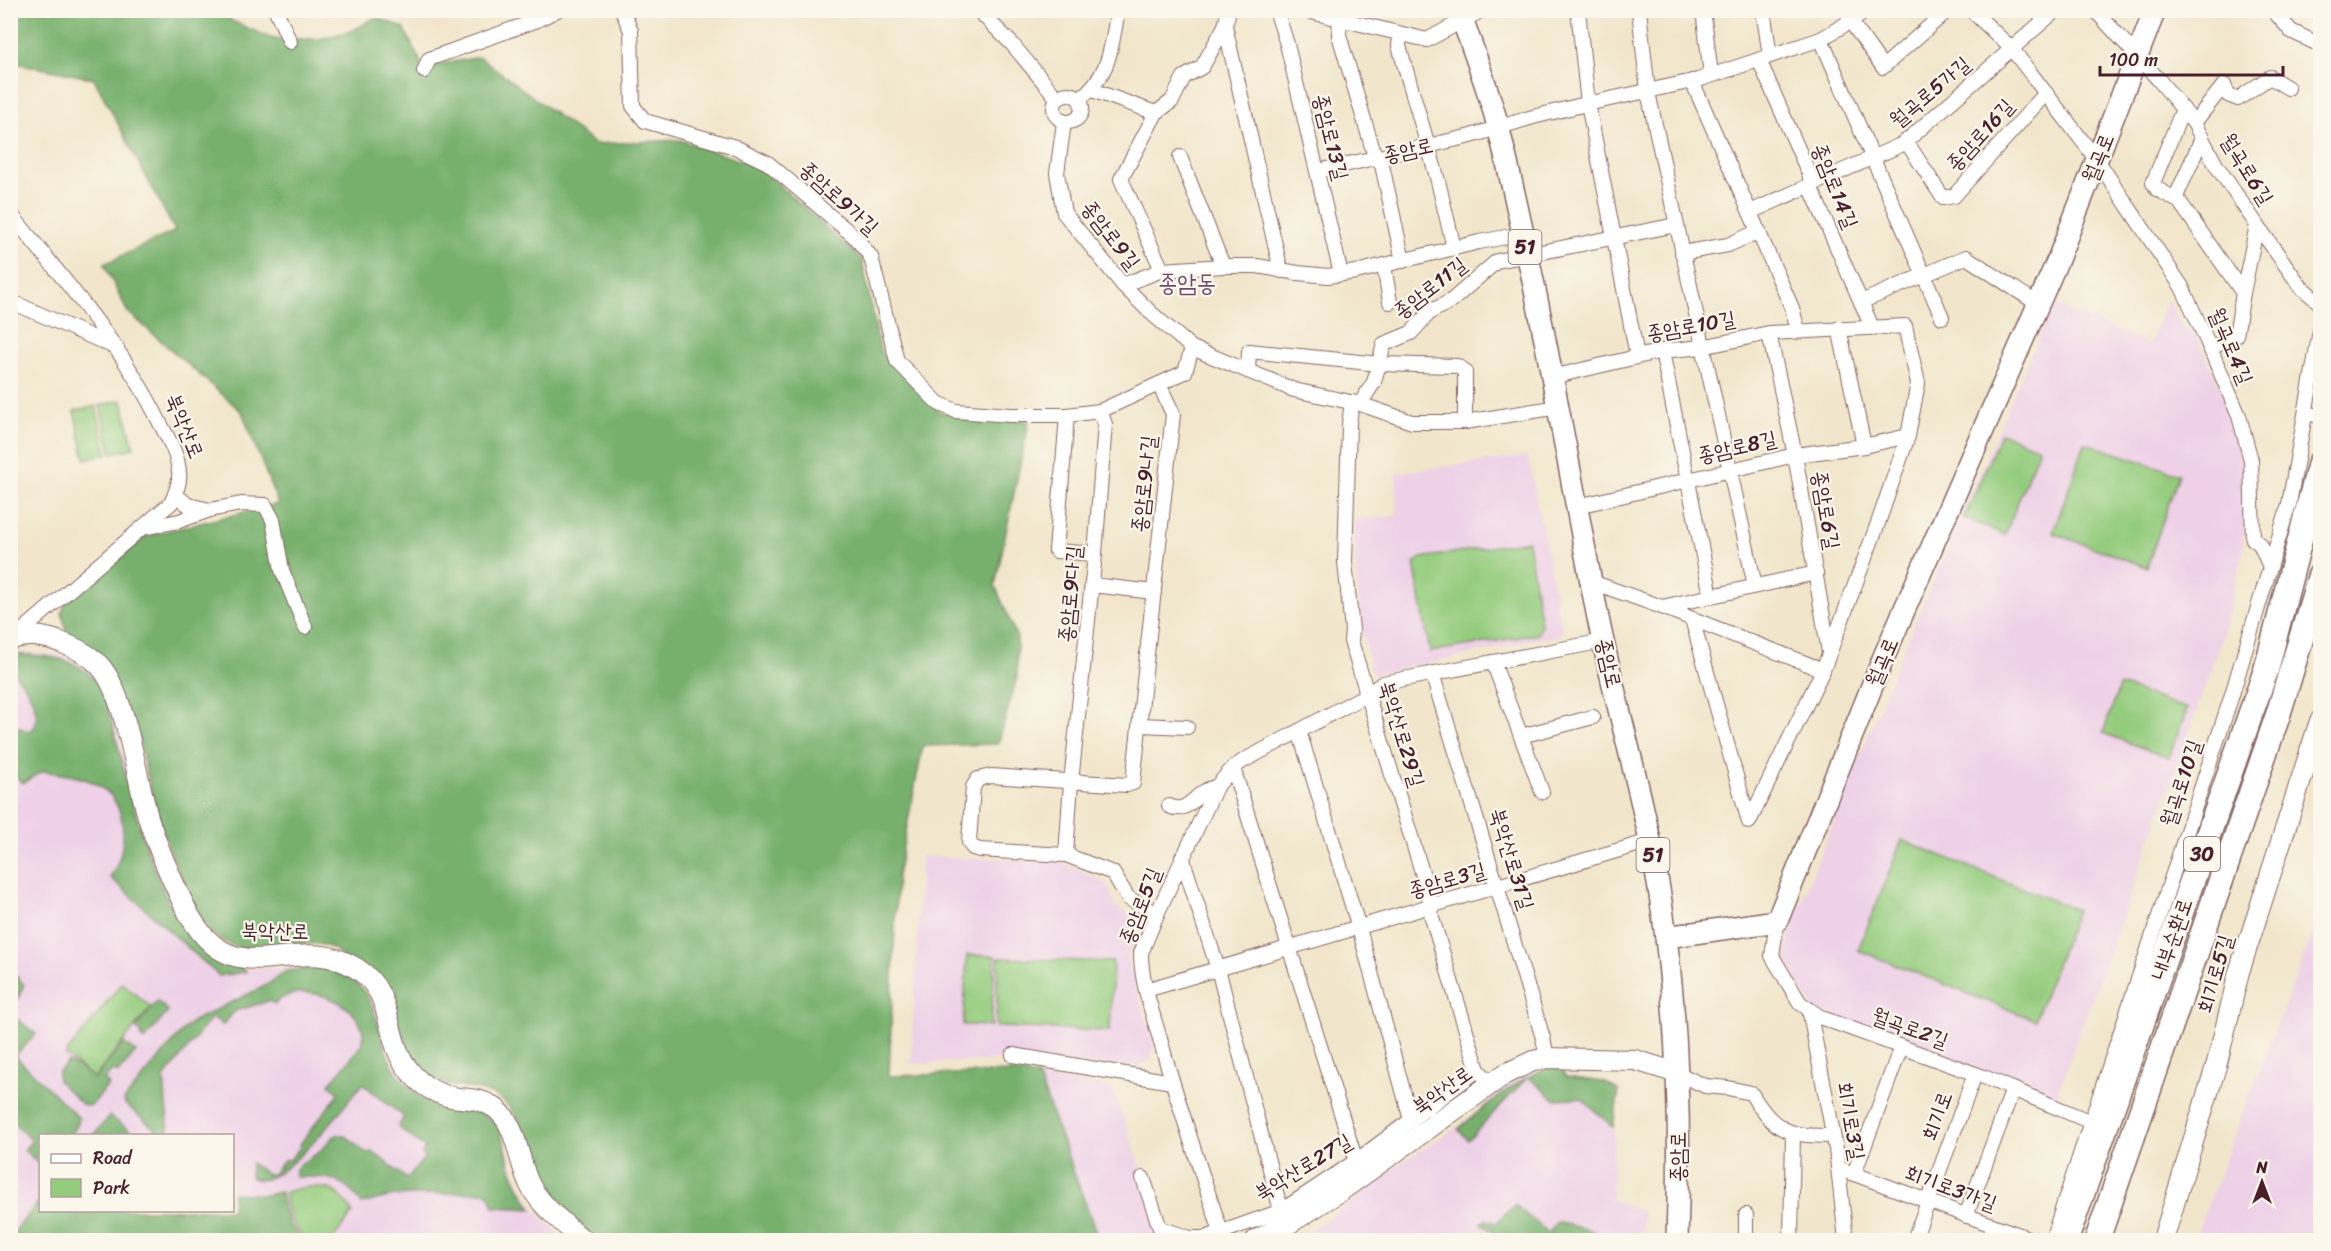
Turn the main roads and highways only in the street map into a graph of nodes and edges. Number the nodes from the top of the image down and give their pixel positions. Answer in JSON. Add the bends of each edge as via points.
{"nodes":[{"id":1,"x":2155,"y":10,"type":"edge"},
{"id":2,"x":1461,"y":15,"type":"edge"},
{"id":3,"x":2320,"y":463,"type":"edge"},
{"id":4,"x":2320,"y":576,"type":"edge"},
{"id":5,"x":1666,"y":936,"type":"junction"},
{"id":6,"x":1677,"y":1240,"type":"edge"},
{"id":7,"x":2066,"y":1240,"type":"edge"},
{"id":8,"x":2097,"y":1240,"type":"edge"}],
"edges":[{"from":1,"to":5,"type":"main road","name":"월곡로","via":[[2038,304],[1885,654],[1777,921]]},
{"from":2,"to":5,"type":"main road","name":"종암로","number":"51","via":[[1498,127],[1527,256],[1604,641],[1650,841]]},
{"from":3,"to":7,"type":"highway","name":"내부순환로","number":"30","via":[[2266,670]]},
{"from":4,"to":8,"type":"highway","name":"내부순환로","number":"30","via":[[2278,715]]},
{"from":5,"to":6,"type":"main road","name":"종암로","number":"51","via":[[1677,1073]]}]}
